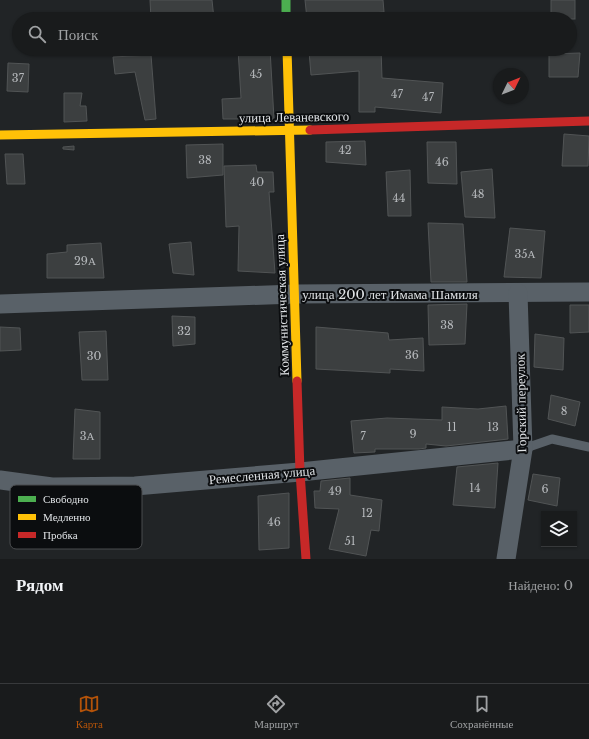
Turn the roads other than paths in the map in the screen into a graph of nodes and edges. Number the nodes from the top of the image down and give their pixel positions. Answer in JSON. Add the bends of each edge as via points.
{"nodes":[{"id":1,"x":286,"y":0,"type":"edge"},
{"id":2,"x":286,"y":12,"type":"edge"},
{"id":3,"x":287,"y":56,"type":"edge"},
{"id":4,"x":589,"y":121,"type":"edge"},
{"id":5,"x":288,"y":131,"type":"junction"},
{"id":6,"x":0,"y":135,"type":"edge"},
{"id":7,"x":589,"y":292,"type":"edge"},
{"id":8,"x":518,"y":293,"type":"junction"},
{"id":9,"x":295,"y":294,"type":"junction"},
{"id":10,"x":0,"y":304,"type":"edge"},
{"id":11,"x":589,"y":447,"type":"edge"},
{"id":12,"x":523,"y":449,"type":"junction"},
{"id":13,"x":300,"y":472,"type":"junction"},
{"id":14,"x":0,"y":480,"type":"edge"},
{"id":15,"x":32,"y":485,"type":"edge"},
{"id":16,"x":125,"y":485,"type":"edge"},
{"id":17,"x":306,"y":559,"type":"edge"},
{"id":18,"x":506,"y":559,"type":"edge"}],
"edges":[{"from":1,"to":2,"type":"street"},
{"from":3,"to":5,"type":"street","name":"Коммунистическая улица"},
{"from":4,"to":5,"type":"street","name":"улица Леваневского"},
{"from":5,"to":6,"type":"street","name":"улица Леваневского"},
{"from":5,"to":9,"type":"street","name":"Коммунистическая улица"},
{"from":7,"to":8,"type":"street","name":"улица 200 лет Имама Шамиля"},
{"from":8,"to":9,"type":"street","name":"улица 200 лет Имама Шамиля"},
{"from":8,"to":12,"type":"street","name":"Горский переулок"},
{"from":9,"to":10,"type":"street","name":"улица 200 лет Имама Шамиля"},
{"from":9,"to":13,"type":"street","name":"Коммунистическая улица"},
{"from":11,"to":12,"type":"lane","via":[[552,438]]},
{"from":12,"to":13,"type":"street","name":"Ремесленная улица"},
{"from":12,"to":18,"type":"street","name":"Горский переулок"},
{"from":13,"to":16,"type":"street","name":"Ремесленная улица"},
{"from":13,"to":17,"type":"street","name":"Коммунистическая улица"},
{"from":14,"to":15,"type":"street","name":"Ремесленная улица"}]}
